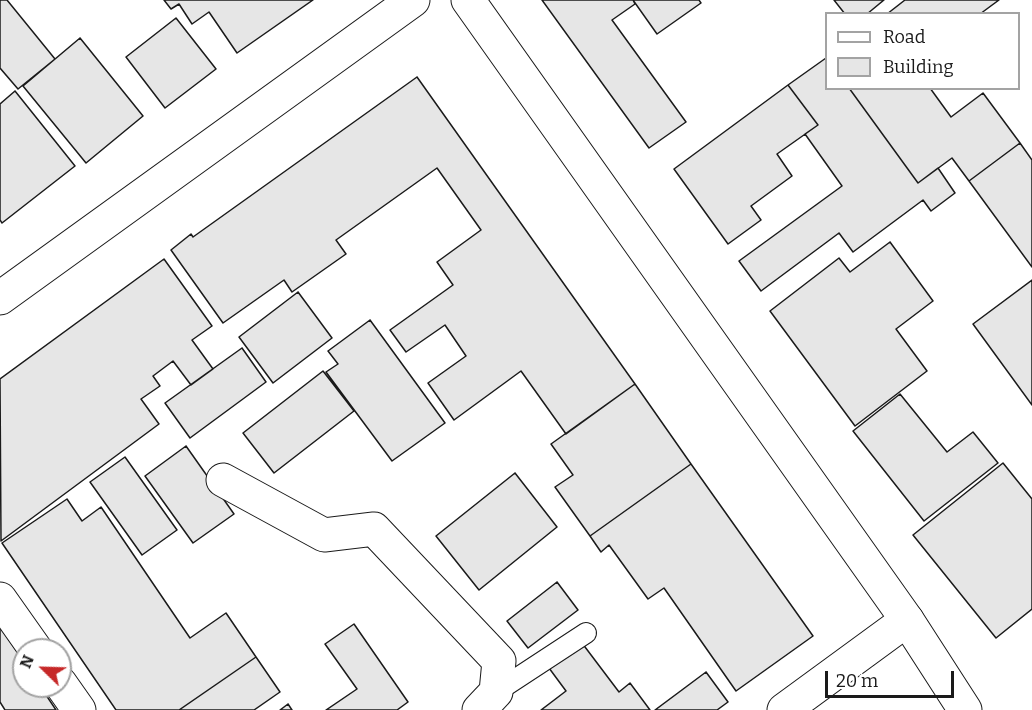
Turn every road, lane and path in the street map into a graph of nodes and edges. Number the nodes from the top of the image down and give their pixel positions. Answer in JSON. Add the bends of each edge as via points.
{"nodes":[{"id":1,"x":414,"y":0,"type":"edge"},
{"id":2,"x":468,"y":0,"type":"edge"},
{"id":3,"x":0,"y":298,"type":"edge"},
{"id":4,"x":223,"y":480,"type":"dead end"},
{"id":5,"x":0,"y":599,"type":"edge"},
{"id":6,"x":907,"y":620,"type":"junction"},
{"id":7,"x":586,"y":633,"type":"dead end"},
{"id":8,"x":28,"y":638,"type":"edge"},
{"id":9,"x":488,"y":701,"type":"edge"},
{"id":10,"x":784,"y":710,"type":"edge"},
{"id":11,"x":965,"y":710,"type":"edge"}],
"edges":[{"from":1,"to":3,"type":"street"},
{"from":2,"to":6,"type":"street"},
{"from":4,"to":9,"type":"street","via":[[324,535],[374,529],[499,662]]},
{"from":5,"to":8,"type":"street"},
{"from":6,"to":10,"type":"street"},
{"from":6,"to":11,"type":"street"},
{"from":7,"to":9,"type":"lane"}]}
